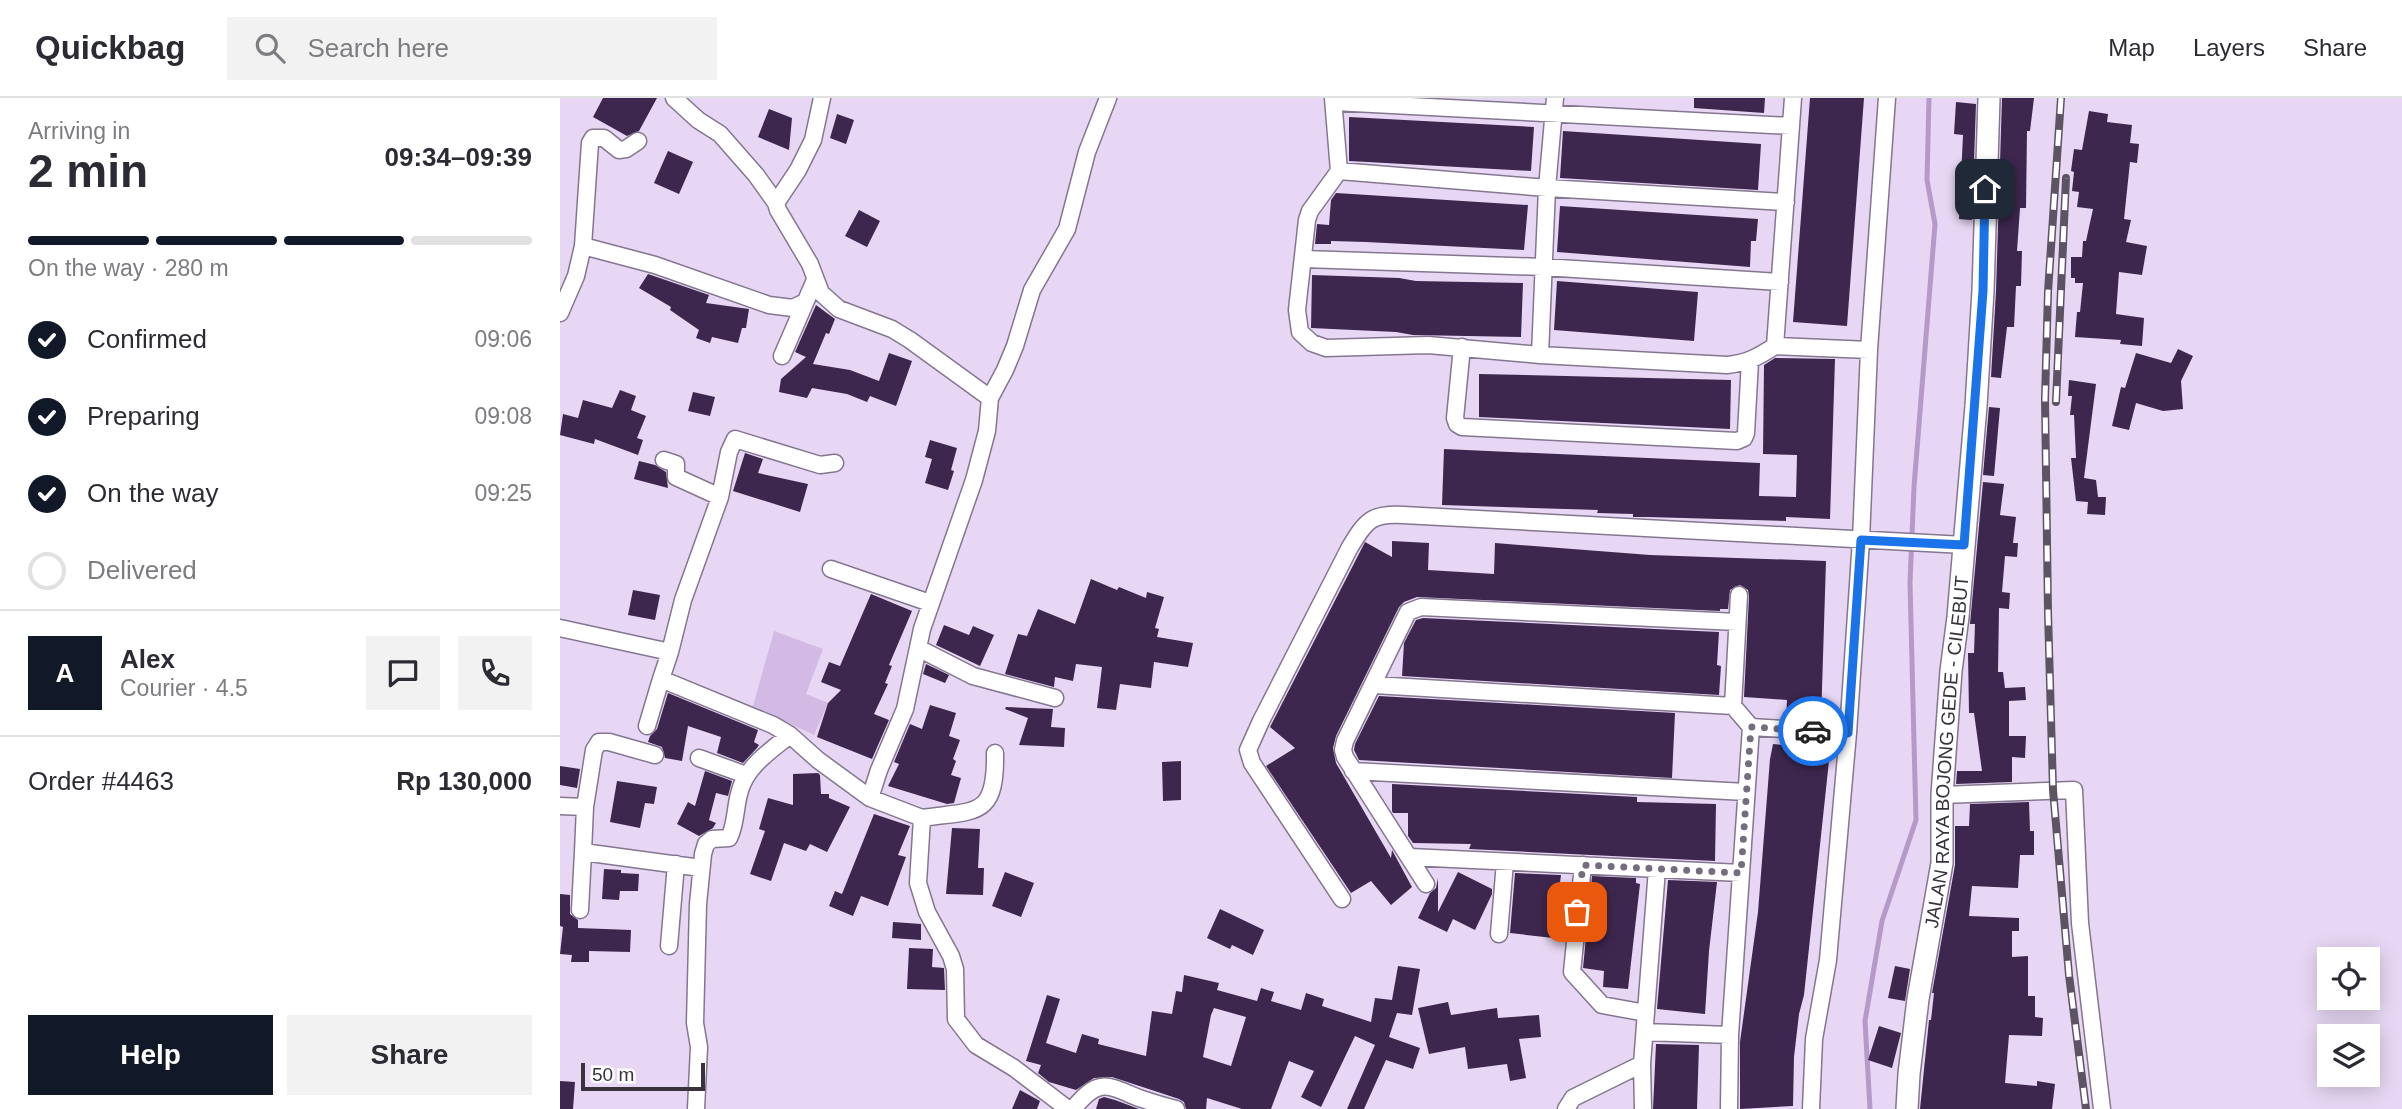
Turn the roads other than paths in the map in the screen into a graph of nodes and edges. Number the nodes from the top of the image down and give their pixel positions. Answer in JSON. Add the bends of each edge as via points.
{"nodes":[{"id":1,"x":674,"y":98,"type":"edge"},
{"id":2,"x":822,"y":98,"type":"edge"},
{"id":3,"x":1108,"y":98,"type":"edge"},
{"id":4,"x":1793,"y":98,"type":"edge"},
{"id":5,"x":1887,"y":98,"type":"edge"},
{"id":6,"x":1989,"y":98,"type":"edge"},
{"id":7,"x":1333,"y":100,"type":"edge"},
{"id":8,"x":690,"y":104,"type":"edge"},
{"id":9,"x":1554,"y":106,"type":"edge"},
{"id":10,"x":1791,"y":126,"type":"junction"},
{"id":11,"x":638,"y":141,"type":"dead end"},
{"id":12,"x":1339,"y":171,"type":"junction"},
{"id":13,"x":1547,"y":188,"type":"junction"},
{"id":14,"x":1786,"y":202,"type":"junction"},
{"id":15,"x":776,"y":203,"type":"junction"},
{"id":16,"x":583,"y":246,"type":"junction"},
{"id":17,"x":1304,"y":259,"type":"junction"},
{"id":18,"x":1543,"y":267,"type":"junction"},
{"id":19,"x":815,"y":279,"type":"junction"},
{"id":20,"x":1780,"y":282,"type":"junction"},
{"id":21,"x":803,"y":303,"type":"junction"},
{"id":22,"x":560,"y":313,"type":"edge"},
{"id":23,"x":1775,"y":346,"type":"junction"},
{"id":24,"x":1462,"y":347,"type":"junction"},
{"id":25,"x":1869,"y":350,"type":"junction"},
{"id":26,"x":1540,"y":355,"type":"junction"},
{"id":27,"x":782,"y":356,"type":"dead end"},
{"id":28,"x":1750,"y":361,"type":"junction"},
{"id":29,"x":990,"y":398,"type":"junction"},
{"id":30,"x":664,"y":460,"type":"dead end"},
{"id":31,"x":835,"y":463,"type":"dead end"},
{"id":32,"x":720,"y":497,"type":"junction"},
{"id":33,"x":1861,"y":540,"type":"junction"},
{"id":34,"x":1964,"y":545,"type":"junction"},
{"id":35,"x":831,"y":569,"type":"dead end"},
{"id":36,"x":1739,"y":594,"type":"dead end"},
{"id":37,"x":930,"y":603,"type":"junction"},
{"id":38,"x":1737,"y":622,"type":"junction"},
{"id":39,"x":560,"y":628,"type":"edge"},
{"id":40,"x":918,"y":648,"type":"junction"},
{"id":41,"x":670,"y":652,"type":"junction"},
{"id":42,"x":661,"y":679,"type":"junction"},
{"id":43,"x":1374,"y":685,"type":"junction"},
{"id":44,"x":1055,"y":698,"type":"dead end"},
{"id":45,"x":1734,"y":706,"type":"junction"},
{"id":46,"x":648,"y":726,"type":"dead end"},
{"id":47,"x":1751,"y":727,"type":"junction"},
{"id":48,"x":1848,"y":733,"type":"junction"},
{"id":49,"x":790,"y":735,"type":"junction"},
{"id":50,"x":995,"y":753,"type":"dead end"},
{"id":51,"x":655,"y":755,"type":"dead end"},
{"id":52,"x":699,"y":758,"type":"dead end"},
{"id":53,"x":1353,"y":771,"type":"junction"},
{"id":54,"x":746,"y":775,"type":"junction"},
{"id":55,"x":1746,"y":792,"type":"junction"},
{"id":56,"x":1942,"y":795,"type":"junction"},
{"id":57,"x":870,"y":798,"type":"junction"},
{"id":58,"x":560,"y":806,"type":"edge"},
{"id":59,"x":585,"y":807,"type":"junction"},
{"id":60,"x":922,"y":818,"type":"junction"},
{"id":61,"x":583,"y":852,"type":"junction"},
{"id":62,"x":1410,"y":857,"type":"junction"},
{"id":63,"x":1505,"y":862,"type":"junction"},
{"id":64,"x":676,"y":864,"type":"junction"},
{"id":65,"x":1583,"y":865,"type":"junction"},
{"id":66,"x":701,"y":868,"type":"junction"},
{"id":67,"x":1657,"y":869,"type":"junction"},
{"id":68,"x":1741,"y":873,"type":"junction"},
{"id":69,"x":1426,"y":884,"type":"dead end"},
{"id":70,"x":1342,"y":899,"type":"dead end"},
{"id":71,"x":580,"y":910,"type":"dead end"},
{"id":72,"x":1499,"y":934,"type":"dead end"},
{"id":73,"x":668,"y":946,"type":"dead end"},
{"id":74,"x":1646,"y":1013,"type":"junction"},
{"id":75,"x":1645,"y":1032,"type":"junction"},
{"id":76,"x":1730,"y":1035,"type":"junction"},
{"id":77,"x":1642,"y":1064,"type":"junction"},
{"id":78,"x":696,"y":1109,"type":"edge"},
{"id":79,"x":1070,"y":1109,"type":"edge"},
{"id":80,"x":1176,"y":1109,"type":"edge"},
{"id":81,"x":1566,"y":1109,"type":"edge"},
{"id":82,"x":1643,"y":1109,"type":"edge"},
{"id":83,"x":1729,"y":1109,"type":"edge"},
{"id":84,"x":1811,"y":1109,"type":"edge"},
{"id":85,"x":1907,"y":1109,"type":"edge"},
{"id":86,"x":2102,"y":1109,"type":"edge"}],
"edges":[{"from":1,"to":8,"type":"street"},
{"from":2,"to":15,"type":"street","via":[[813,140]]},
{"from":3,"to":29,"type":"street","via":[[1087,152],[1067,229],[1032,289],[1010,358]]},
{"from":4,"to":10,"type":"street"},
{"from":5,"to":25,"type":"street"},
{"from":6,"to":34,"type":"main road","name":"JALAN RAYA BOJONG GEDE - CILEBUT","via":[[1983,291]]},
{"from":7,"to":9,"type":"street"},
{"from":7,"to":12,"type":"street"},
{"from":8,"to":15,"type":"street","via":[[757,175]]},
{"from":9,"to":10,"type":"street"},
{"from":9,"to":13,"type":"street"},
{"from":10,"to":14,"type":"street"},
{"from":11,"to":16,"type":"street","via":[[619,150],[604,138],[593,138],[590,143]]},
{"from":12,"to":13,"type":"street"},
{"from":12,"to":17,"type":"street","via":[[1310,211]]},
{"from":13,"to":14,"type":"street"},
{"from":13,"to":18,"type":"street"},
{"from":14,"to":20,"type":"street"},
{"from":15,"to":19,"type":"street"},
{"from":16,"to":21,"type":"street","via":[[655,265],[769,305],[793,308]]},
{"from":16,"to":22,"type":"street"},
{"from":17,"to":18,"type":"street"},
{"from":17,"to":24,"type":"street","via":[[1297,310],[1300,332],[1312,343],[1326,348]]},
{"from":18,"to":20,"type":"street"},
{"from":18,"to":26,"type":"street"},
{"from":19,"to":21,"type":"street"},
{"from":19,"to":29,"type":"street","via":[[821,293],[839,309],[892,329]]},
{"from":20,"to":23,"type":"street"},
{"from":21,"to":27,"type":"street"},
{"from":23,"to":25,"type":"street"},
{"from":23,"to":28,"type":"street"},
{"from":24,"to":26,"type":"street"},
{"from":24,"to":28,"type":"street","via":[[1455,418],[1462,427],[1737,441],[1746,433]]},
{"from":25,"to":33,"type":"street"},
{"from":26,"to":28,"type":"street","via":[[1727,365]]},
{"from":29,"to":37,"type":"street","via":[[974,480]]},
{"from":30,"to":32,"type":"street","via":[[676,464],[676,477]]},
{"from":31,"to":32,"type":"street","via":[[820,465],[735,439]]},
{"from":32,"to":41,"type":"street","via":[[683,600]]},
{"from":33,"to":34,"type":"street"},
{"from":33,"to":48,"type":"street"},
{"from":33,"to":70,"type":"street","via":[[1389,514],[1373,517],[1350,548],[1248,750],[1252,763]]},
{"from":34,"to":56,"type":"main road","name":"JALAN RAYA BOJONG GEDE - CILEBUT"},
{"from":35,"to":37,"type":"street"},
{"from":36,"to":38,"type":"street"},
{"from":37,"to":40,"type":"street"},
{"from":38,"to":43,"type":"street","via":[[1421,607],[1404,618]]},
{"from":38,"to":45,"type":"street"},
{"from":39,"to":41,"type":"street"},
{"from":40,"to":44,"type":"street","via":[[973,676]]},
{"from":40,"to":57,"type":"street","via":[[905,709]]},
{"from":41,"to":42,"type":"street"},
{"from":42,"to":46,"type":"street"},
{"from":42,"to":49,"type":"street"},
{"from":43,"to":45,"type":"street"},
{"from":43,"to":53,"type":"street","via":[[1345,740],[1343,750]]},
{"from":45,"to":47,"type":"street"},
{"from":47,"to":48,"type":"street"},
{"from":47,"to":55,"type":"street"},
{"from":48,"to":84,"type":"street","via":[[1828,960],[1814,1039]]},
{"from":49,"to":54,"type":"street"},
{"from":49,"to":57,"type":"street"},
{"from":50,"to":60,"type":"street","via":[[995,778],[983,807]]},
{"from":51,"to":59,"type":"street","via":[[598,743]]},
{"from":52,"to":54,"type":"street"},
{"from":53,"to":55,"type":"street"},
{"from":53,"to":62,"type":"street"},
{"from":54,"to":66,"type":"street","via":[[731,834],[708,841]]},
{"from":55,"to":68,"type":"street"},
{"from":56,"to":85,"type":"main road","name":"JALAN RAYA BOJONG GEDE - CILEBUT","via":[[1942,863],[1919,999]]},
{"from":56,"to":86,"type":"street","via":[[2074,790],[2080,923]]},
{"from":57,"to":60,"type":"street"},
{"from":58,"to":59,"type":"street"},
{"from":59,"to":61,"type":"street"},
{"from":60,"to":79,"type":"street","via":[[918,883],[955,969],[956,1019],[976,1045]]},
{"from":61,"to":64,"type":"street"},
{"from":61,"to":71,"type":"street"},
{"from":62,"to":63,"type":"street"},
{"from":62,"to":69,"type":"street"},
{"from":63,"to":65,"type":"street"},
{"from":63,"to":72,"type":"street"},
{"from":64,"to":66,"type":"street"},
{"from":64,"to":73,"type":"street"},
{"from":65,"to":67,"type":"street"},
{"from":65,"to":74,"type":"street","via":[[1572,972],[1602,1005]]},
{"from":66,"to":78,"type":"street"},
{"from":67,"to":68,"type":"street"},
{"from":67,"to":74,"type":"street"},
{"from":68,"to":76,"type":"street"},
{"from":74,"to":75,"type":"street"},
{"from":75,"to":76,"type":"street"},
{"from":75,"to":77,"type":"street"},
{"from":76,"to":83,"type":"street"},
{"from":77,"to":81,"type":"street","via":[[1573,1098]]},
{"from":77,"to":82,"type":"street"},
{"from":79,"to":80,"type":"street","via":[[1105,1085]]}]}
